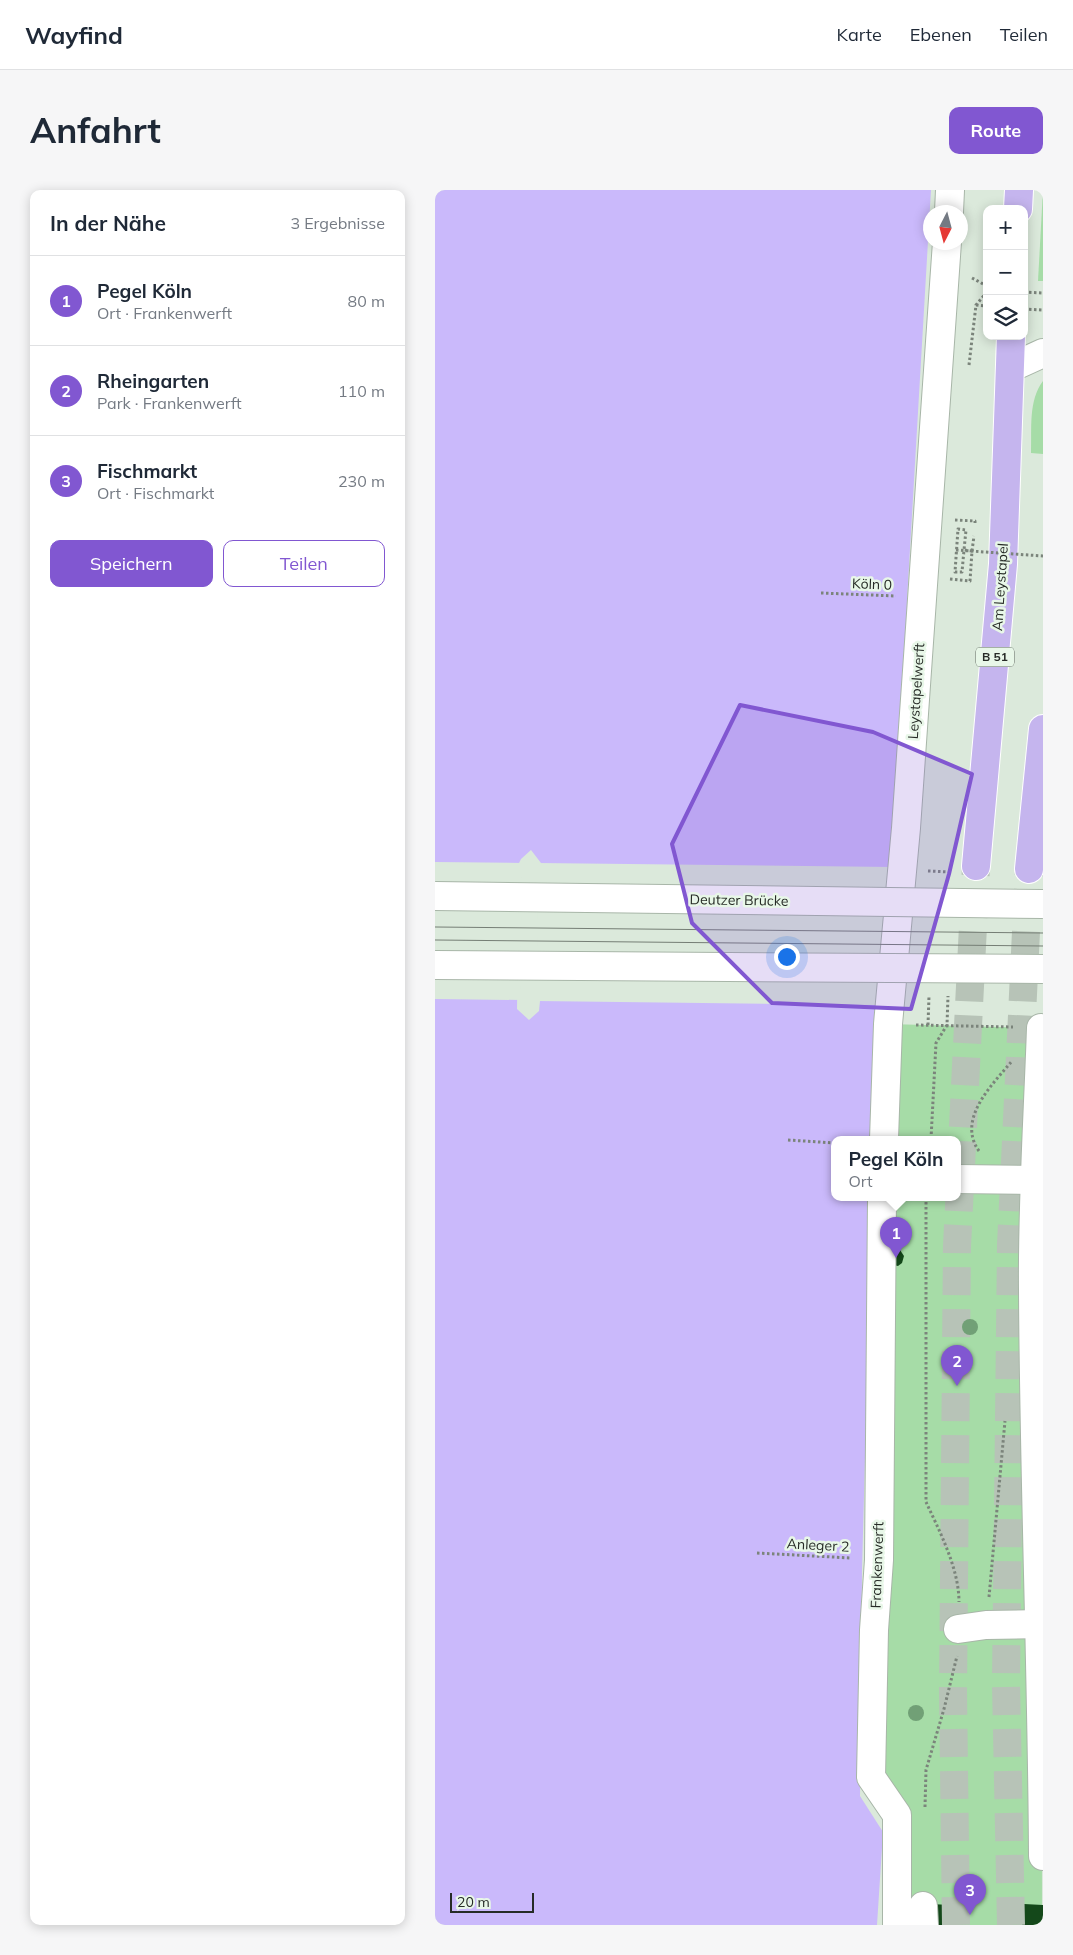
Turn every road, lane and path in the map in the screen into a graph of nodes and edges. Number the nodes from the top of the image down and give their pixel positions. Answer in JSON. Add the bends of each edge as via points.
{"nodes":[{"id":1,"x":950,"y":190,"type":"edge"},
{"id":2,"x":1019,"y":190,"type":"edge"},
{"id":3,"x":949,"y":205,"type":"edge"},
{"id":4,"x":1018,"y":205,"type":"edge"},
{"id":5,"x":946,"y":250,"type":"edge"},
{"id":6,"x":1028,"y":292,"type":"edge"},
{"id":7,"x":1043,"y":293,"type":"edge"},
{"id":8,"x":983,"y":297,"type":"edge"},
{"id":9,"x":983,"y":306,"type":"edge"},
{"id":10,"x":1028,"y":309,"type":"edge"},
{"id":11,"x":1043,"y":310,"type":"edge"},
{"id":12,"x":1011,"y":340,"type":"edge"},
{"id":13,"x":1043,"y":353,"type":"edge"},
{"id":14,"x":1010,"y":368,"type":"junction"},
{"id":15,"x":929,"y":517,"type":"junction"},
{"id":16,"x":956,"y":550,"type":"junction"},
{"id":17,"x":964,"y":550,"type":"junction"},
{"id":18,"x":973,"y":551,"type":"junction"},
{"id":19,"x":1043,"y":556,"type":"edge"},
{"id":20,"x":923,"y":587,"type":"junction"},
{"id":21,"x":821,"y":593,"type":"dead end"},
{"id":22,"x":1043,"y":728,"type":"edge"},
{"id":23,"x":976,"y":866,"type":"tunnel mouth"},
{"id":24,"x":1029,"y":870,"type":"tunnel mouth"},
{"id":25,"x":435,"y":896,"type":"edge"},
{"id":26,"x":1043,"y":904,"type":"edge"},
{"id":27,"x":435,"y":965,"type":"edge"},
{"id":28,"x":1043,"y":969,"type":"edge"},
{"id":29,"x":949,"y":987,"type":"dead end"},
{"id":30,"x":929,"y":991,"type":"dead end"},
{"id":31,"x":888,"y":1024,"type":"junction"},
{"id":32,"x":928,"y":1025,"type":"junction"},
{"id":33,"x":947,"y":1025,"type":"junction"},
{"id":34,"x":1041,"y":1038,"type":"junction"},
{"id":35,"x":884,"y":1136,"type":"edge"},
{"id":36,"x":931,"y":1136,"type":"edge"},
{"id":37,"x":788,"y":1140,"type":"dead end"},
{"id":38,"x":831,"y":1143,"type":"edge"},
{"id":39,"x":983,"y":1155,"type":"dead end"},
{"id":40,"x":961,"y":1179,"type":"edge"},
{"id":41,"x":1039,"y":1180,"type":"edge"},
{"id":42,"x":882,"y":1201,"type":"edge"},
{"id":43,"x":926,"y":1201,"type":"edge"},
{"id":44,"x":1005,"y":1419,"type":"dead end"},
{"id":45,"x":1039,"y":1483,"type":"edge"},
{"id":46,"x":757,"y":1553,"type":"dead end"},
{"id":47,"x":879,"y":1560,"type":"junction"},
{"id":48,"x":986,"y":1624,"type":"junction"},
{"id":49,"x":1042,"y":1624,"type":"edge"},
{"id":50,"x":958,"y":1629,"type":"junction"},
{"id":51,"x":924,"y":1815,"type":"dead end"},
{"id":52,"x":1043,"y":1856,"type":"edge"},
{"id":53,"x":897,"y":1925,"type":"edge"}],
"edges":[{"from":1,"to":3,"type":"street"},
{"from":2,"to":4,"type":"main road"},
{"from":5,"to":15,"type":"street","name":"Leystapelwerft"},
{"from":6,"to":7,"type":"path"},
{"from":8,"to":9,"type":"path","via":[[976,305]]},
{"from":10,"to":11,"type":"path"},
{"from":12,"to":14,"type":"main road","name":"Am Leystapel","number":"B 51"},
{"from":13,"to":14,"type":"street"},
{"from":14,"to":23,"type":"main road","name":"Am Leystapel","number":"B 51","via":[[1003,564]]},
{"from":15,"to":18,"type":"path","via":[[975,521]]},
{"from":15,"to":20,"type":"street","name":"Leystapelwerft"},
{"from":16,"to":17,"type":"path","via":[[958,529],[966,530]]},
{"from":16,"to":17,"type":"path","via":[[955,572],[962,572]]},
{"from":16,"to":19,"type":"path","bridge":true},
{"from":17,"to":18,"type":"path"},
{"from":18,"to":20,"type":"path","name":"Köln 0","via":[[970,581]]},
{"from":20,"to":21,"type":"path","name":"Köln 0"},
{"from":20,"to":31,"type":"street","name":"Leystapelwerft","via":[[907,828]]},
{"from":22,"to":24,"type":"main road"},
{"from":25,"to":26,"type":"street","name":"Deutzer Brücke","bridge":true},
{"from":27,"to":28,"type":"street","bridge":true},
{"from":29,"to":33,"type":"path"},
{"from":30,"to":32,"type":"path"},
{"from":31,"to":32,"type":"path"},
{"from":31,"to":35,"type":"street","name":"Leystapelwerft"},
{"from":32,"to":33,"type":"path"},
{"from":33,"to":34,"type":"path"},
{"from":33,"to":36,"type":"path","via":[[936,1043]]},
{"from":34,"to":39,"type":"path","via":[[1023,1047],[978,1106],[972,1135]]},
{"from":34,"to":41,"type":"street"},
{"from":37,"to":38,"type":"path"},
{"from":40,"to":41,"type":"street"},
{"from":41,"to":45,"type":"street","via":[[1033,1289]]},
{"from":42,"to":47,"type":"street","name":"Frankenwerft"},
{"from":43,"to":50,"type":"path","via":[[925,1502],[945,1542],[959,1592]]},
{"from":44,"to":48,"type":"path"},
{"from":45,"to":49,"type":"street"},
{"from":46,"to":47,"type":"path","name":"Anleger 2"},
{"from":47,"to":53,"type":"street","name":"Frankenwerft","via":[[871,1777],[897,1815]]},
{"from":48,"to":49,"type":"street"},
{"from":48,"to":50,"type":"street"},
{"from":49,"to":52,"type":"street"},
{"from":50,"to":51,"type":"path","via":[[957,1659],[926,1770]]}]}
